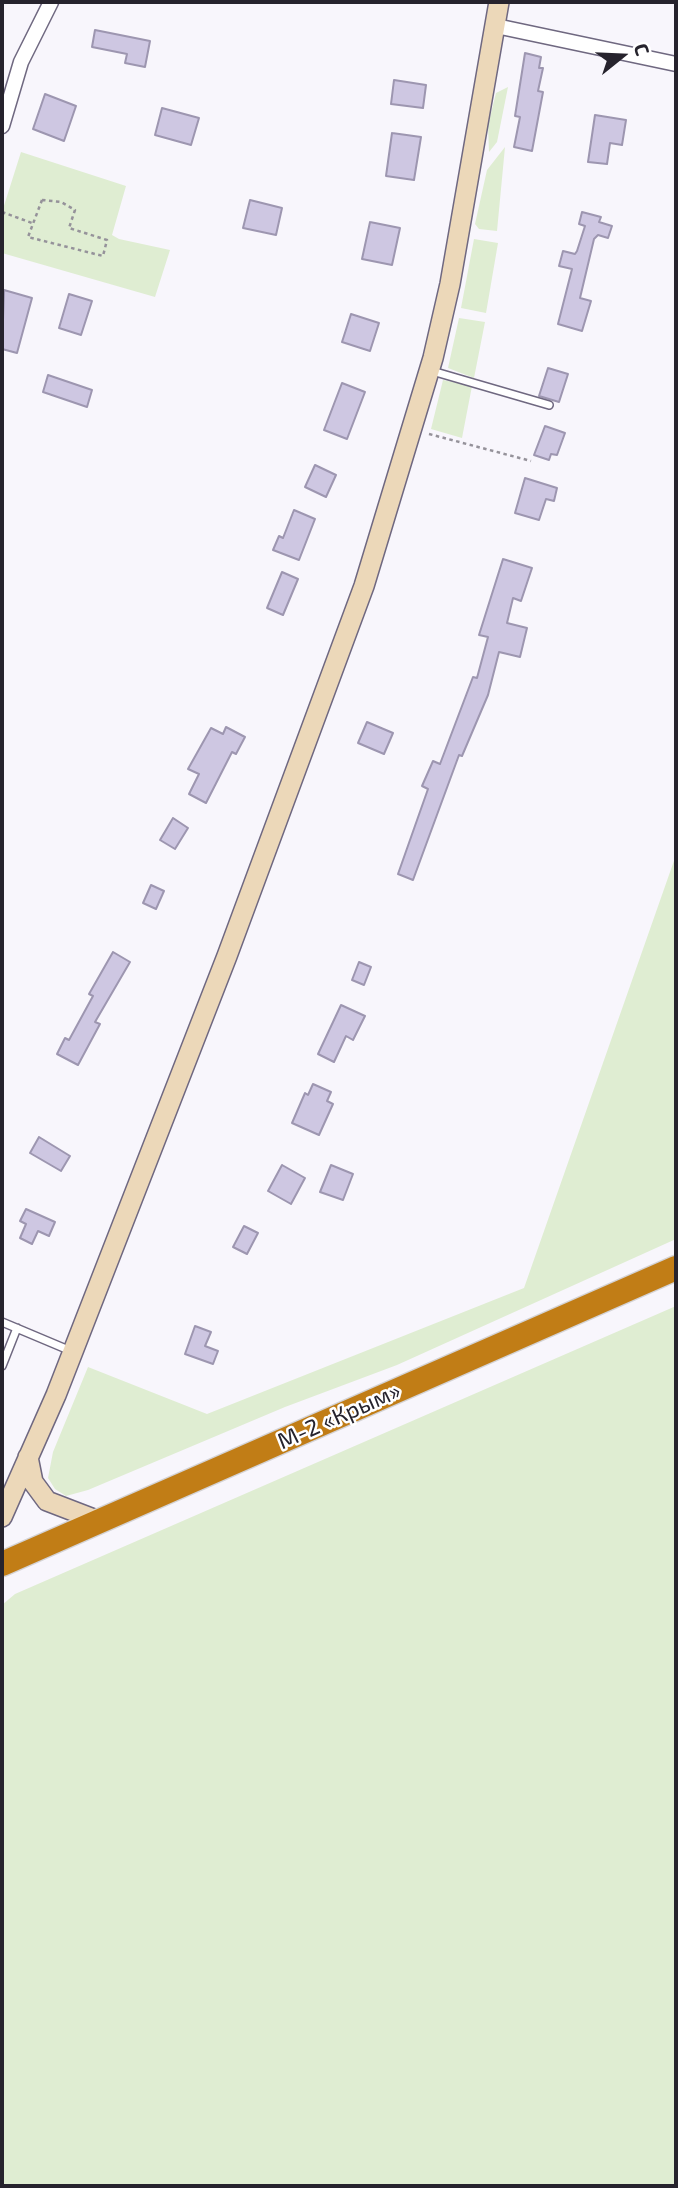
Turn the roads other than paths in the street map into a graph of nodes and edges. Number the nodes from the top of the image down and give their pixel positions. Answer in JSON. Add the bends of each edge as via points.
{"nodes":[{"id":1,"x":51,"y":2,"type":"edge"},
{"id":2,"x":499,"y":2,"type":"edge"},
{"id":3,"x":495,"y":26,"type":"junction"},
{"id":4,"x":676,"y":64,"type":"edge"},
{"id":5,"x":2,"y":126,"type":"edge"},
{"id":6,"x":430,"y":370,"type":"junction"},
{"id":7,"x":550,"y":405,"type":"dead end"},
{"id":8,"x":676,"y":1268,"type":"edge"},
{"id":9,"x":2,"y":1322,"type":"edge"},
{"id":10,"x":17,"y":1328,"type":"junction"},
{"id":11,"x":71,"y":1352,"type":"junction"},
{"id":12,"x":2,"y":1366,"type":"edge"},
{"id":13,"x":28,"y":1457,"type":"junction"},
{"id":14,"x":2,"y":1517,"type":"edge"},
{"id":15,"x":99,"y":1521,"type":"junction"},
{"id":16,"x":34,"y":1550,"type":"junction"},
{"id":17,"x":2,"y":1564,"type":"edge"},
{"id":18,"x":2,"y":1578,"type":"edge"}],
"edges":[{"from":1,"to":5,"type":"street","via":[[21,62]]},
{"from":2,"to":3,"type":"main road"},
{"from":3,"to":4,"type":"street"},
{"from":3,"to":6,"type":"main road","via":[[450,284]]},
{"from":6,"to":7,"type":"lane"},
{"from":6,"to":11,"type":"main road","via":[[364,586],[304,752]]},
{"from":8,"to":15,"type":"highway","name":"М-2 «Крым»"},
{"from":9,"to":10,"type":"lane"},
{"from":10,"to":11,"type":"lane"},
{"from":10,"to":12,"type":"lane"},
{"from":11,"to":13,"type":"main road"},
{"from":13,"to":14,"type":"main road"},
{"from":13,"to":15,"type":"main road","via":[[31,1477],[43,1497]]},
{"from":15,"to":16,"type":"highway","name":"М-2 «Крым»"},
{"from":16,"to":17,"type":"highway","name":"М-2 «Крым»"},
{"from":16,"to":18,"type":"main road"}]}
